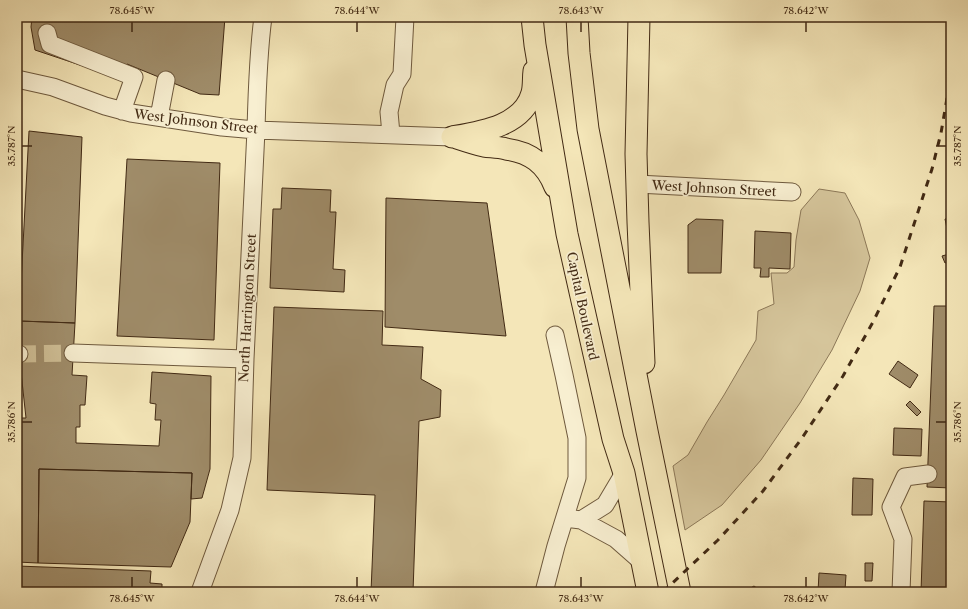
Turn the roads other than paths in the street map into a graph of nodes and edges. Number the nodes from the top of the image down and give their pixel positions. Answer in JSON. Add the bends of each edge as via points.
{"nodes":[{"id":1,"x":263,"y":17,"type":"edge"},
{"id":2,"x":405,"y":17,"type":"edge"},
{"id":3,"x":532,"y":17,"type":"edge"},
{"id":4,"x":577,"y":17,"type":"edge"},
{"id":5,"x":639,"y":17,"type":"edge"},
{"id":6,"x":47,"y":33,"type":"dead end"},
{"id":7,"x":535,"y":45,"type":"junction"},
{"id":8,"x":17,"y":79,"type":"edge"},
{"id":9,"x":166,"y":80,"type":"dead end"},
{"id":10,"x":122,"y":110,"type":"junction"},
{"id":11,"x":159,"y":117,"type":"junction"},
{"id":12,"x":256,"y":130,"type":"junction"},
{"id":13,"x":391,"y":134,"type":"junction"},
{"id":14,"x":452,"y":137,"type":"junction"},
{"id":15,"x":637,"y":184,"type":"junction"},
{"id":16,"x":792,"y":192,"type":"dead end"},
{"id":17,"x":562,"y":206,"type":"junction"},
{"id":18,"x":555,"y":335,"type":"dead end"},
{"id":19,"x":74,"y":353,"type":"tunnel mouth"},
{"id":20,"x":245,"y":359,"type":"junction"},
{"id":21,"x":647,"y":431,"type":"junction"},
{"id":22,"x":624,"y":473,"type":"junction"},
{"id":23,"x":928,"y":474,"type":"dead end"},
{"id":24,"x":573,"y":519,"type":"junction"},
{"id":25,"x":641,"y":561,"type":"junction"},
{"id":26,"x":200,"y":592,"type":"edge"},
{"id":27,"x":544,"y":592,"type":"edge"},
{"id":28,"x":648,"y":592,"type":"edge"},
{"id":29,"x":680,"y":592,"type":"edge"},
{"id":30,"x":901,"y":592,"type":"edge"}],
"edges":[{"from":1,"to":12,"type":"street","name":"North Harrington Street"},
{"from":2,"to":13,"type":"street","via":[[402,74],[395,85],[389,112]]},
{"from":3,"to":7,"type":"main road","name":"Capital Boulevard"},
{"from":4,"to":21,"type":"main road","via":[[588,129]]},
{"from":5,"to":15,"type":"main road"},
{"from":6,"to":10,"type":"street","via":[[50,44],[134,77]]},
{"from":7,"to":14,"type":"main road","via":[[532,94],[521,112],[495,128]]},
{"from":7,"to":17,"type":"main road","name":"Capital Boulevard"},
{"from":8,"to":10,"type":"street","name":"West Johnson Street","via":[[53,87]]},
{"from":9,"to":11,"type":"street"},
{"from":10,"to":11,"type":"street","name":"West Johnson Street"},
{"from":11,"to":12,"type":"street","name":"West Johnson Street"},
{"from":12,"to":13,"type":"street","name":"West Johnson Street"},
{"from":12,"to":20,"type":"street","name":"North Harrington Street"},
{"from":13,"to":14,"type":"street","name":"West Johnson Street"},
{"from":14,"to":17,"type":"main road","via":[[484,146],[517,150],[532,157],[548,172]]},
{"from":15,"to":16,"type":"street","name":"West Johnson Street"},
{"from":15,"to":21,"type":"main road"},
{"from":17,"to":22,"type":"main road","name":"Capital Boulevard","via":[[612,439]]},
{"from":18,"to":24,"type":"street","via":[[577,438]]},
{"from":19,"to":20,"type":"street"},
{"from":20,"to":26,"type":"street","name":"North Harrington Street","via":[[242,458],[230,510]]},
{"from":21,"to":29,"type":"main road"},
{"from":22,"to":24,"type":"street","via":[[605,505]]},
{"from":22,"to":25,"type":"main road","name":"Capital Boulevard"},
{"from":23,"to":30,"type":"street","via":[[905,477],[891,507],[903,539]]},
{"from":24,"to":25,"type":"street","via":[[616,540]]},
{"from":24,"to":27,"type":"street","via":[[556,546]]},
{"from":25,"to":28,"type":"main road","name":"Capital Boulevard"}]}
